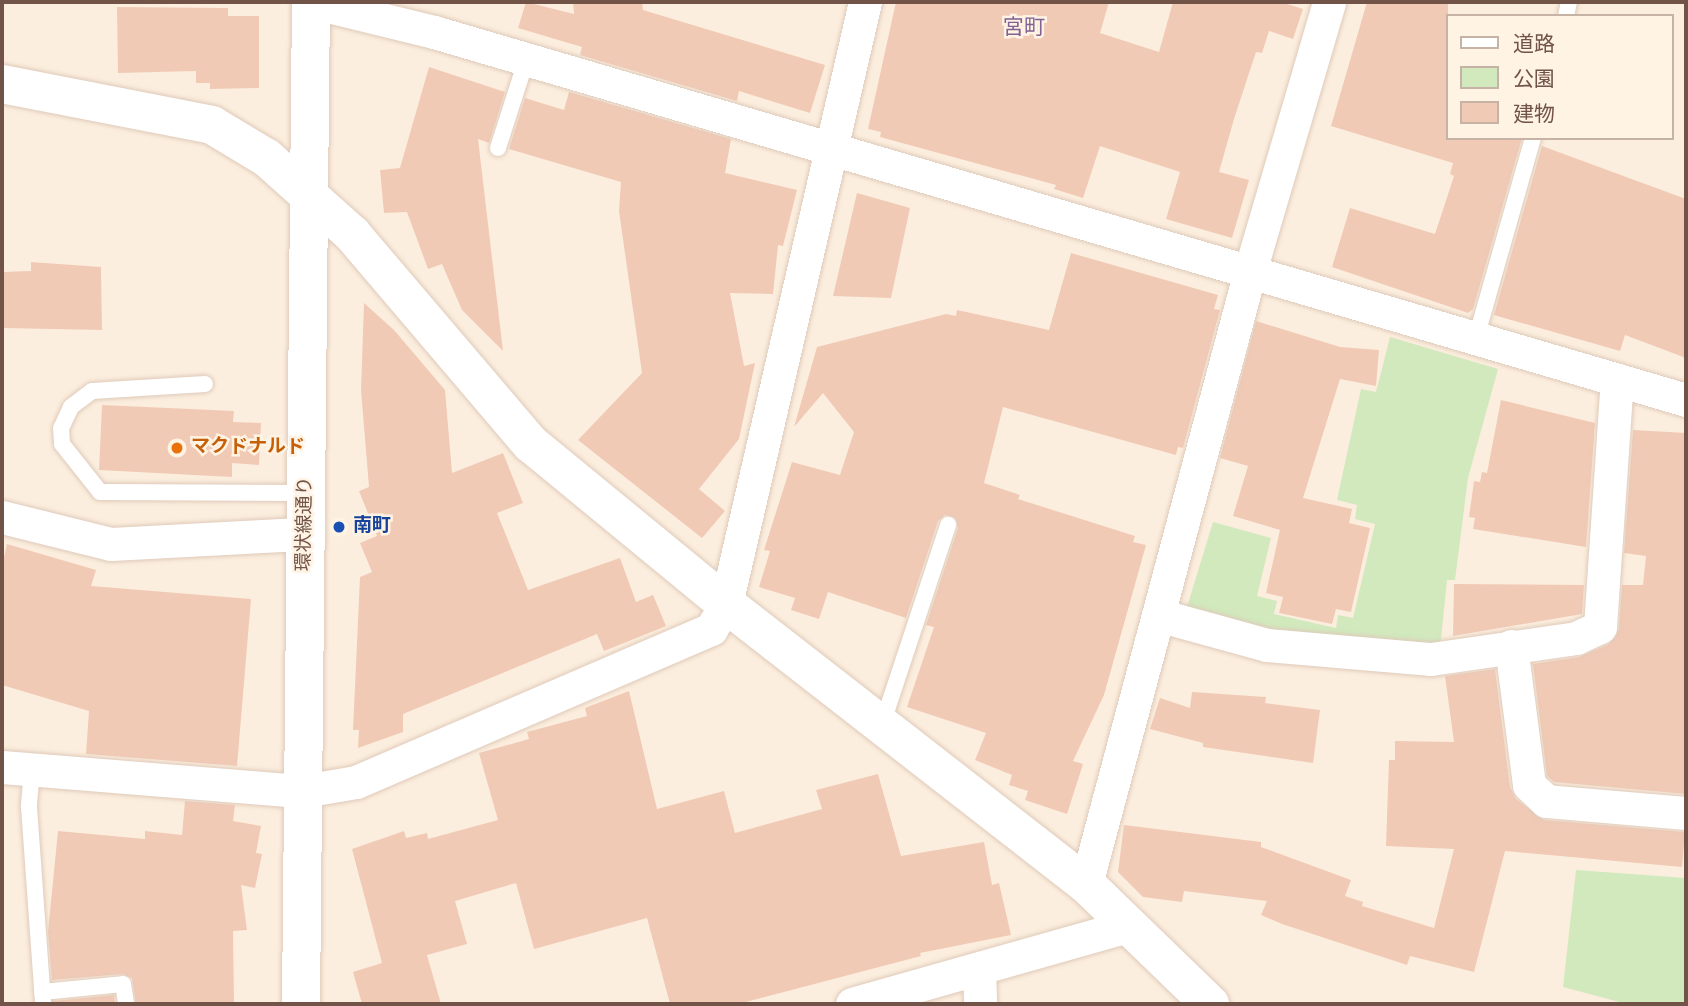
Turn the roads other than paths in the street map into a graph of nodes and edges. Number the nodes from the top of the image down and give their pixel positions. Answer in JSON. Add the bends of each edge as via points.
{"nodes":[{"id":1,"x":311,"y":2,"type":"edge"},
{"id":2,"x":865,"y":2,"type":"edge"},
{"id":3,"x":1329,"y":2,"type":"edge"},
{"id":4,"x":526,"y":61,"type":"junction"},
{"id":5,"x":2,"y":84,"type":"edge"},
{"id":6,"x":1532,"y":140,"type":"edge"},
{"id":7,"x":498,"y":148,"type":"dead end"},
{"id":8,"x":831,"y":150,"type":"junction"},
{"id":9,"x":309,"y":192,"type":"junction"},
{"id":10,"x":1251,"y":271,"type":"junction"},
{"id":11,"x":1476,"y":338,"type":"junction"},
{"id":12,"x":1618,"y":380,"type":"junction"},
{"id":13,"x":205,"y":384,"type":"dead end"},
{"id":14,"x":1686,"y":400,"type":"edge"},
{"id":15,"x":306,"y":493,"type":"junction"},
{"id":16,"x":2,"y":517,"type":"edge"},
{"id":17,"x":948,"y":526,"type":"dead end"},
{"id":18,"x":305,"y":534,"type":"junction"},
{"id":19,"x":726,"y":604,"type":"junction"},
{"id":20,"x":1158,"y":615,"type":"junction"},
{"id":21,"x":1511,"y":646,"type":"junction"},
{"id":22,"x":882,"y":725,"type":"junction"},
{"id":23,"x":17,"y":768,"type":"edge"},
{"id":24,"x":303,"y":792,"type":"junction"},
{"id":25,"x":1686,"y":813,"type":"edge"},
{"id":26,"x":1086,"y":884,"type":"junction"},
{"id":27,"x":1128,"y":926,"type":"junction"},
{"id":28,"x":979,"y":970,"type":"junction"},
{"id":29,"x":43,"y":998,"type":"edge"},
{"id":30,"x":126,"y":1004,"type":"edge"},
{"id":31,"x":301,"y":1004,"type":"edge"},
{"id":32,"x":852,"y":1004,"type":"edge"},
{"id":33,"x":979,"y":1004,"type":"edge"},
{"id":34,"x":1210,"y":1004,"type":"edge"}],
"edges":[{"from":1,"to":4,"type":"street"},
{"from":1,"to":9,"type":"street","name":"環状線通り"},
{"from":2,"to":8,"type":"street"},
{"from":3,"to":10,"type":"street"},
{"from":4,"to":7,"type":"lane"},
{"from":4,"to":8,"type":"street"},
{"from":5,"to":9,"type":"street","via":[[212,125],[267,158]]},
{"from":6,"to":11,"type":"lane"},
{"from":8,"to":10,"type":"street"},
{"from":8,"to":19,"type":"street"},
{"from":9,"to":15,"type":"street","name":"環状線通り"},
{"from":9,"to":19,"type":"street","via":[[352,234],[531,444]]},
{"from":10,"to":11,"type":"street"},
{"from":10,"to":20,"type":"street"},
{"from":11,"to":12,"type":"street"},
{"from":12,"to":14,"type":"street"},
{"from":12,"to":21,"type":"street","via":[[1600,627],[1576,638]]},
{"from":13,"to":15,"type":"lane","via":[[92,391],[71,407],[61,428],[62,444],[100,492]]},
{"from":15,"to":18,"type":"street","name":"環状線通り"},
{"from":16,"to":18,"type":"street","via":[[111,544]]},
{"from":17,"to":22,"type":"lane"},
{"from":18,"to":24,"type":"street","name":"環状線通り"},
{"from":19,"to":22,"type":"street"},
{"from":19,"to":24,"type":"street","via":[[711,629],[356,782]]},
{"from":20,"to":21,"type":"street","via":[[1267,645],[1431,659]]},
{"from":20,"to":26,"type":"street"},
{"from":21,"to":25,"type":"street","via":[[1529,785],[1546,801]]},
{"from":22,"to":26,"type":"street"},
{"from":23,"to":24,"type":"street"},
{"from":23,"to":29,"type":"lane","via":[[29,807]]},
{"from":24,"to":31,"type":"street","name":"環状線通り"},
{"from":26,"to":27,"type":"street"},
{"from":27,"to":28,"type":"street"},
{"from":27,"to":34,"type":"street"},
{"from":28,"to":32,"type":"street"},
{"from":28,"to":33,"type":"street"},
{"from":29,"to":30,"type":"lane","via":[[123,984]]}]}
